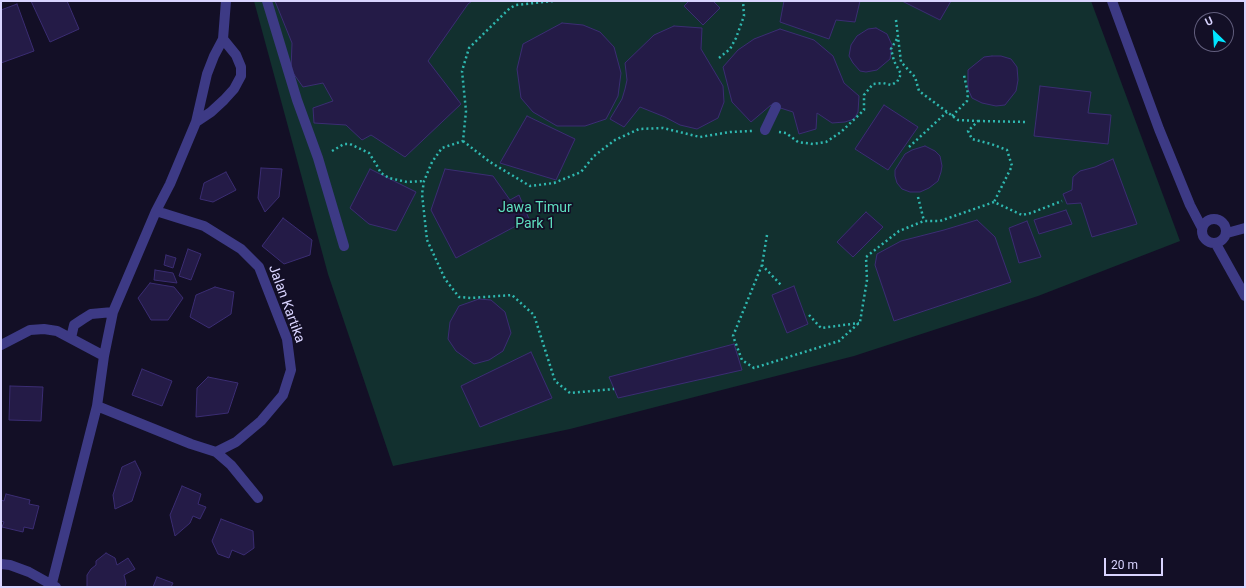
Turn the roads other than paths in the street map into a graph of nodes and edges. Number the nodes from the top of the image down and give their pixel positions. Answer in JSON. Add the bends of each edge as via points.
{"nodes":[{"id":1,"x":226,"y":1,"type":"edge"},
{"id":2,"x":267,"y":1,"type":"edge"},
{"id":3,"x":1112,"y":1,"type":"edge"},
{"id":4,"x":222,"y":39,"type":"junction"},
{"id":5,"x":776,"y":107,"type":"dead end"},
{"id":6,"x":196,"y":122,"type":"junction"},
{"id":7,"x":765,"y":130,"type":"road end"},
{"id":8,"x":156,"y":211,"type":"junction"},
{"id":9,"x":1202,"y":228,"type":"junction"},
{"id":10,"x":1245,"y":228,"type":"edge"},
{"id":11,"x":1227,"y":233,"type":"junction"},
{"id":12,"x":1216,"y":244,"type":"junction"},
{"id":13,"x":344,"y":246,"type":"dead end"},
{"id":14,"x":1245,"y":296,"type":"edge"},
{"id":15,"x":113,"y":312,"type":"junction"},
{"id":16,"x":71,"y":338,"type":"junction"},
{"id":17,"x":1,"y":345,"type":"edge"},
{"id":18,"x":104,"y":356,"type":"junction"},
{"id":19,"x":98,"y":406,"type":"junction"},
{"id":20,"x":216,"y":452,"type":"junction"},
{"id":21,"x":258,"y":498,"type":"dead end"},
{"id":22,"x":1,"y":564,"type":"edge"},
{"id":23,"x":53,"y":586,"type":"edge"}],
"edges":[{"from":1,"to":4,"type":"street"},
{"from":2,"to":13,"type":"street"},
{"from":3,"to":9,"type":"street","via":[[1158,130]]},
{"from":4,"to":6,"type":"street","via":[[207,74]]},
{"from":4,"to":6,"type":"street","via":[[236,55],[241,67],[241,76],[224,100]]},
{"from":5,"to":7,"type":"street"},
{"from":6,"to":8,"type":"street"},
{"from":8,"to":15,"type":"street"},
{"from":8,"to":20,"type":"street","name":"Jalan Kartika","via":[[204,226],[241,249],[259,267],[287,339],[292,370],[283,395],[261,421],[236,442]]},
{"from":9,"to":11,"type":"street","via":[[1207,222],[1215,219],[1225,225]]},
{"from":9,"to":12,"type":"street","via":[[1205,240]]},
{"from":10,"to":11,"type":"street"},
{"from":11,"to":12,"type":"street","via":[[1224,240]]},
{"from":12,"to":14,"type":"street"},
{"from":15,"to":16,"type":"street","via":[[91,314],[74,325]]},
{"from":15,"to":18,"type":"street"},
{"from":16,"to":17,"type":"street","via":[[57,331],[30,330]]},
{"from":16,"to":18,"type":"street"},
{"from":18,"to":19,"type":"street"},
{"from":19,"to":20,"type":"street"},
{"from":19,"to":23,"type":"street"},
{"from":20,"to":21,"type":"street","via":[[231,464]]},
{"from":22,"to":23,"type":"street","via":[[29,572]]}]}
